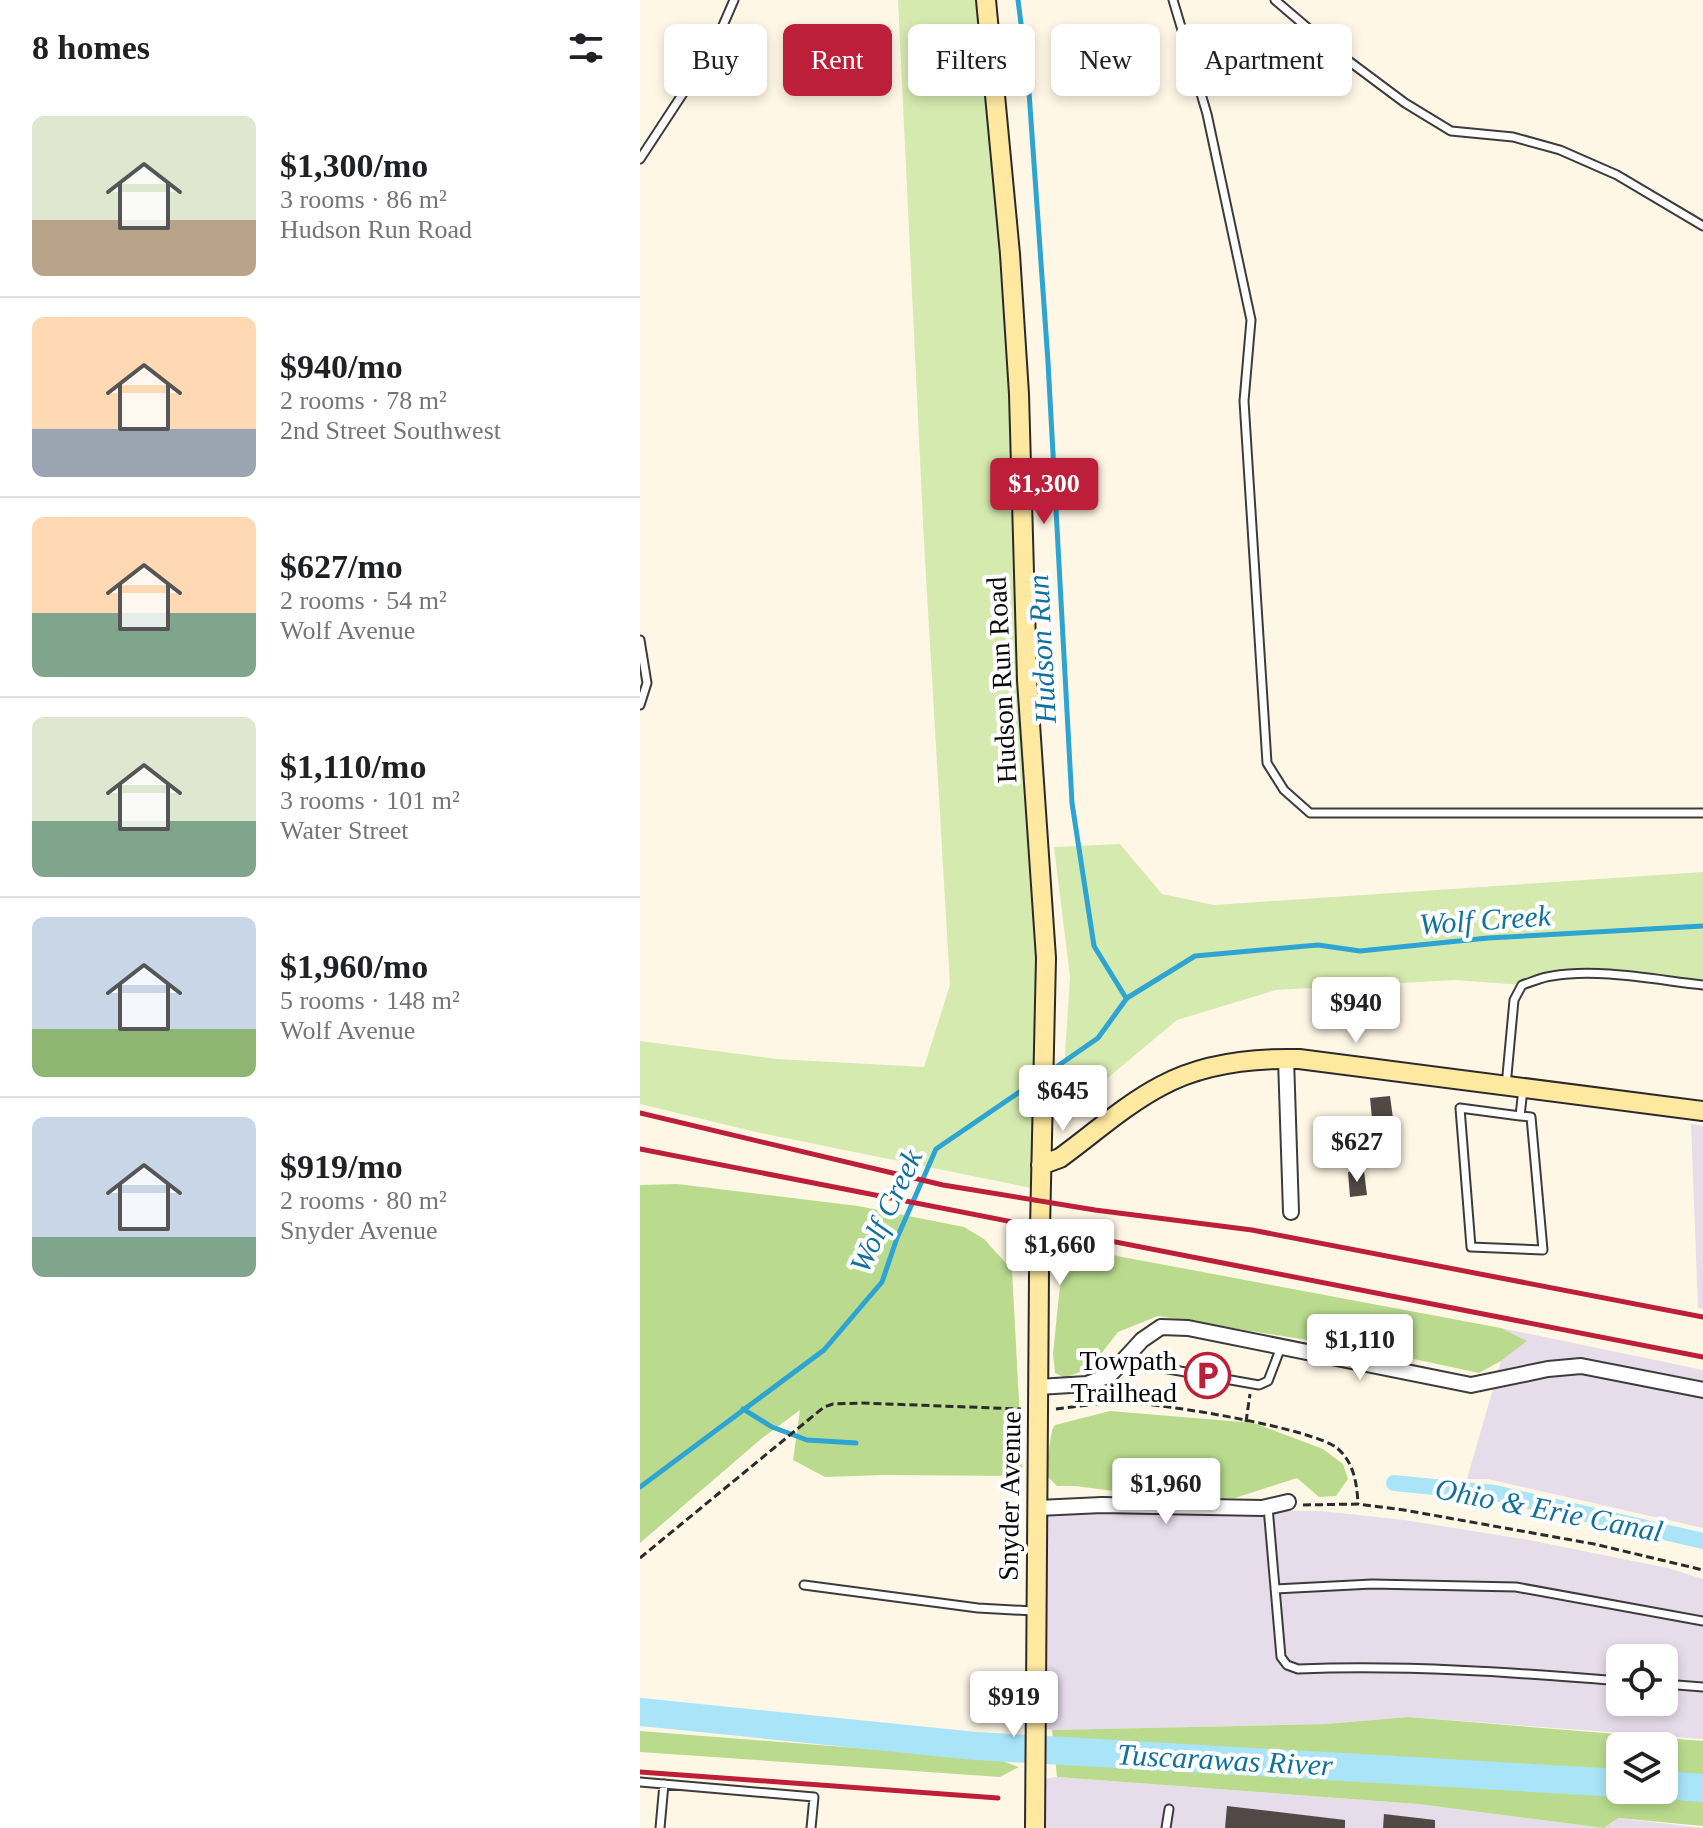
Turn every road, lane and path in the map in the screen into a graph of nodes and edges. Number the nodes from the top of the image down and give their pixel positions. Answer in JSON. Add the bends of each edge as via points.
{"nodes":[{"id":1,"x":734,"y":0,"type":"edge"},
{"id":2,"x":986,"y":0,"type":"edge"},
{"id":3,"x":1173,"y":0,"type":"edge"},
{"id":4,"x":1275,"y":0,"type":"edge"},
{"id":5,"x":640,"y":159,"type":"edge"},
{"id":6,"x":1703,"y":226,"type":"edge"},
{"id":7,"x":640,"y":640,"type":"edge"},
{"id":8,"x":640,"y":705,"type":"edge"},
{"id":9,"x":1703,"y":813,"type":"edge"},
{"id":10,"x":1703,"y":985,"type":"edge"},
{"id":11,"x":1286,"y":1059,"type":"junction"},
{"id":12,"x":1515,"y":1088,"type":"junction"},
{"id":13,"x":1703,"y":1111,"type":"edge"},
{"id":14,"x":1520,"y":1116,"type":"junction"},
{"id":15,"x":1041,"y":1165,"type":"junction"},
{"id":16,"x":1291,"y":1212,"type":"dead end"},
{"id":17,"x":1281,"y":1347,"type":"junction"},
{"id":18,"x":1123,"y":1361,"type":"junction"},
{"id":19,"x":1247,"y":1382,"type":"junction"},
{"id":20,"x":1038,"y":1387,"type":"junction"},
{"id":21,"x":1703,"y":1390,"type":"edge"},
{"id":22,"x":1025,"y":1409,"type":"dead end"},
{"id":23,"x":1049,"y":1409,"type":"dead end"},
{"id":24,"x":1246,"y":1422,"type":"junction"},
{"id":25,"x":1288,"y":1502,"type":"joint"},
{"id":26,"x":1358,"y":1504,"type":"junction"},
{"id":27,"x":1268,"y":1507,"type":"junction"},
{"id":28,"x":1038,"y":1508,"type":"junction"},
{"id":29,"x":640,"y":1558,"type":"edge"},
{"id":30,"x":1703,"y":1570,"type":"edge"},
{"id":31,"x":804,"y":1585,"type":"dead end"},
{"id":32,"x":1275,"y":1589,"type":"junction"},
{"id":33,"x":1036,"y":1611,"type":"junction"},
{"id":34,"x":1703,"y":1621,"type":"edge"},
{"id":35,"x":1606,"y":1680,"type":"edge"},
{"id":36,"x":1678,"y":1685,"type":"edge"},
{"id":37,"x":1703,"y":1687,"type":"edge"},
{"id":38,"x":640,"y":1782,"type":"edge"},
{"id":39,"x":664,"y":1784,"type":"junction"},
{"id":40,"x":1169,"y":1809,"type":"dead end"},
{"id":41,"x":660,"y":1828,"type":"edge"},
{"id":42,"x":811,"y":1828,"type":"edge"},
{"id":43,"x":1035,"y":1828,"type":"edge"},
{"id":44,"x":1166,"y":1828,"type":"edge"}],
"edges":[{"from":1,"to":5,"type":"lane","via":[[714,46]]},
{"from":2,"to":15,"type":"main road","name":"Hudson Run Road","via":[[1019,394],[1027,680],[1046,958]]},
{"from":3,"to":9,"type":"lane","via":[[1207,114],[1251,320],[1244,401],[1267,763],[1284,790],[1310,813]]},
{"from":4,"to":6,"type":"lane","via":[[1405,103],[1451,131],[1513,137],[1560,150],[1617,175]]},
{"from":7,"to":8,"type":"lane","via":[[647,683]]},
{"from":10,"to":12,"type":"lane","via":[[1619,975],[1551,976],[1522,985],[1514,1000]]},
{"from":11,"to":12,"type":"main road"},
{"from":11,"to":15,"type":"main road","via":[[1202,1069],[1162,1085],[1060,1158]]},
{"from":11,"to":16,"type":"street"},
{"from":12,"to":13,"type":"main road"},
{"from":12,"to":14,"type":"lane"},
{"from":14,"to":14,"type":"lane","via":[[1531,1117],[1543,1250],[1471,1247],[1460,1108]]},
{"from":15,"to":20,"type":"main road","name":"Snyder Avenue"},
{"from":17,"to":18,"type":"street","via":[[1161,1327]]},
{"from":17,"to":19,"type":"lane","via":[[1268,1381]]},
{"from":17,"to":21,"type":"street","via":[[1471,1385],[1581,1366]]},
{"from":18,"to":19,"type":"lane"},
{"from":18,"to":20,"type":"street","via":[[1110,1375],[1087,1384]]},
{"from":19,"to":24,"type":"path","via":[[1251,1397]]},
{"from":20,"to":28,"type":"main road","name":"Snyder Avenue"},
{"from":22,"to":29,"type":"path","via":[[824,1407]]},
{"from":23,"to":24,"type":"path","via":[[1128,1403]]},
{"from":24,"to":26,"type":"path","via":[[1314,1438],[1340,1450],[1353,1472]]},
{"from":25,"to":26,"type":"path"},
{"from":25,"to":27,"type":"street"},
{"from":26,"to":30,"type":"path","via":[[1583,1542]]},
{"from":27,"to":28,"type":"street"},
{"from":27,"to":32,"type":"lane"},
{"from":28,"to":33,"type":"main road","name":"Snyder Avenue"},
{"from":31,"to":33,"type":"lane"},
{"from":32,"to":34,"type":"lane","via":[[1372,1584],[1516,1587]]},
{"from":32,"to":35,"type":"lane","via":[[1281,1657],[1298,1669],[1479,1669]]},
{"from":33,"to":43,"type":"main road","name":"Snyder Avenue"},
{"from":36,"to":37,"type":"lane"},
{"from":38,"to":39,"type":"lane"},
{"from":39,"to":41,"type":"lane"},
{"from":39,"to":42,"type":"lane","via":[[814,1797]]},
{"from":40,"to":44,"type":"lane"}]}
